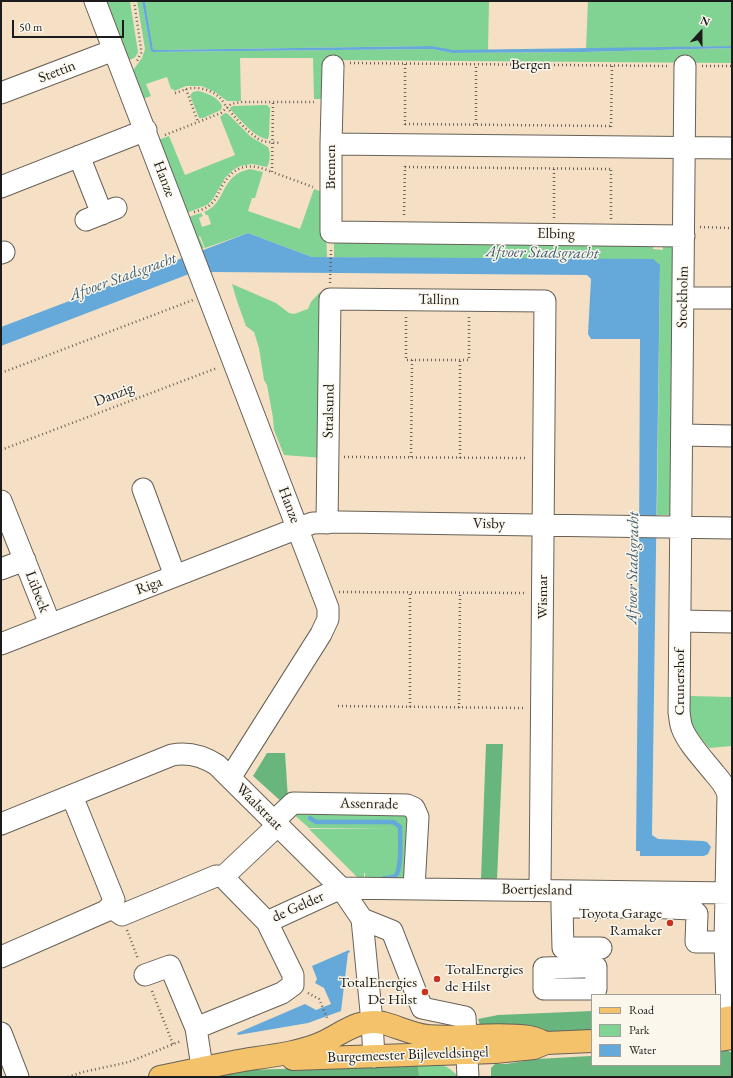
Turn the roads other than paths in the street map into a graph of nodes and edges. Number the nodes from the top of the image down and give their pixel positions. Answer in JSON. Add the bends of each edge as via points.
{"nodes":[{"id":1,"x":95,"y":1,"type":"edge"},
{"id":2,"x":118,"y":59,"type":"junction"},
{"id":3,"x":332,"y":66,"type":"road end"},
{"id":4,"x":685,"y":66,"type":"road end"},
{"id":5,"x":1,"y":93,"type":"edge"},
{"id":6,"x":148,"y":136,"type":"junction"},
{"id":7,"x":331,"y":144,"type":"junction"},
{"id":8,"x":684,"y":148,"type":"junction"},
{"id":9,"x":732,"y":148,"type":"edge"},
{"id":10,"x":79,"y":156,"type":"junction"},
{"id":11,"x":1,"y":187,"type":"edge"},
{"id":12,"x":101,"y":214,"type":"dead end"},
{"id":13,"x":684,"y":232,"type":"junction"},
{"id":14,"x":331,"y":239,"type":"joint"},
{"id":15,"x":330,"y":292,"type":"joint"},
{"id":16,"x":683,"y":298,"type":"junction"},
{"id":17,"x":732,"y":298,"type":"edge"},
{"id":18,"x":545,"y":304,"type":"joint"},
{"id":19,"x":682,"y":435,"type":"junction"},
{"id":20,"x":732,"y":436,"type":"edge"},
{"id":21,"x":142,"y":489,"type":"dead end"},
{"id":22,"x":1,"y":501,"type":"edge"},
{"id":23,"x":327,"y":523,"type":"junction"},
{"id":24,"x":543,"y":525,"type":"junction"},
{"id":25,"x":676,"y":527,"type":"junction"},
{"id":26,"x":298,"y":528,"type":"junction"},
{"id":27,"x":732,"y":528,"type":"edge"},
{"id":28,"x":25,"y":560,"type":"junction"},
{"id":29,"x":1,"y":569,"type":"edge"},
{"id":30,"x":175,"y":576,"type":"junction"},
{"id":31,"x":680,"y":621,"type":"junction"},
{"id":32,"x":732,"y":622,"type":"edge"},
{"id":33,"x":50,"y":624,"type":"junction"},
{"id":34,"x":1,"y":644,"type":"edge"},
{"id":35,"x":230,"y":778,"type":"junction"},
{"id":36,"x":72,"y":796,"type":"junction"},
{"id":37,"x":276,"y":823,"type":"junction"},
{"id":38,"x":1,"y":824,"type":"edge"},
{"id":39,"x":223,"y":877,"type":"junction"},
{"id":40,"x":341,"y":888,"type":"junction"},
{"id":41,"x":414,"y":888,"type":"junction"},
{"id":42,"x":540,"y":890,"type":"junction"},
{"id":43,"x":729,"y":893,"type":"edge"},
{"id":44,"x":562,"y":899,"type":"junction"},
{"id":45,"x":645,"y":900,"type":"junction"},
{"id":46,"x":110,"y":907,"type":"junction"},
{"id":47,"x":362,"y":919,"type":"junction"},
{"id":48,"x":267,"y":922,"type":"junction"},
{"id":49,"x":725,"y":942,"type":"junction"},
{"id":50,"x":589,"y":954,"type":"dead end"},
{"id":51,"x":1,"y":956,"type":"edge"},
{"id":52,"x":145,"y":975,"type":"dead end"},
{"id":53,"x":727,"y":1018,"type":"edge"},
{"id":54,"x":372,"y":1022,"type":"junction"},
{"id":55,"x":197,"y":1031,"type":"junction"},
{"id":56,"x":1,"y":1032,"type":"edge"},
{"id":57,"x":727,"y":1039,"type":"edge"},
{"id":58,"x":591,"y":1041,"type":"edge"},
{"id":59,"x":467,"y":1045,"type":"junction"},
{"id":60,"x":268,"y":1057,"type":"junction"},
{"id":61,"x":374,"y":1057,"type":"junction"},
{"id":62,"x":202,"y":1067,"type":"junction"},
{"id":63,"x":18,"y":1077,"type":"edge"},
{"id":64,"x":160,"y":1077,"type":"edge"},
{"id":65,"x":468,"y":1077,"type":"edge"}],
"edges":[{"from":1,"to":2,"type":"street","name":"Hanze"},
{"from":2,"to":5,"type":"street","name":"Stettin"},
{"from":2,"to":6,"type":"street","name":"Hanze"},
{"from":3,"to":7,"type":"street","name":"Bremen"},
{"from":4,"to":8,"type":"street","name":"Stockholm"},
{"from":6,"to":10,"type":"street"},
{"from":6,"to":26,"type":"street","name":"Hanze"},
{"from":7,"to":8,"type":"street"},
{"from":7,"to":14,"type":"street","name":"Bremen"},
{"from":8,"to":9,"type":"street"},
{"from":8,"to":13,"type":"street","name":"Stockholm"},
{"from":10,"to":11,"type":"street"},
{"from":10,"to":12,"type":"street"},
{"from":13,"to":14,"type":"street","name":"Elbing"},
{"from":13,"to":16,"type":"street","name":"Stockholm"},
{"from":15,"to":18,"type":"street","name":"Tallinn","via":[[545,301]]},
{"from":15,"to":23,"type":"street","name":"Stralsund"},
{"from":16,"to":17,"type":"street"},
{"from":16,"to":19,"type":"street","name":"Stockholm"},
{"from":18,"to":24,"type":"street","name":"Wismar"},
{"from":19,"to":20,"type":"street"},
{"from":19,"to":25,"type":"street","name":"Stockholm"},
{"from":21,"to":30,"type":"street"},
{"from":22,"to":28,"type":"street","name":"Lübeck"},
{"from":23,"to":24,"type":"street","name":"Visby"},
{"from":23,"to":26,"type":"street","name":"Visby","via":[[313,523]]},
{"from":24,"to":25,"type":"street","name":"Visby"},
{"from":24,"to":42,"type":"street","name":"Wismar"},
{"from":25,"to":27,"type":"street","name":"Visby"},
{"from":25,"to":31,"type":"street","name":"Crunershof"},
{"from":26,"to":30,"type":"street","name":"Riga"},
{"from":26,"to":35,"type":"street","name":"Hanze","via":[[327,602],[328,619]]},
{"from":28,"to":29,"type":"street","name":"Lübeck"},
{"from":28,"to":33,"type":"street","name":"Lübeck"},
{"from":30,"to":33,"type":"street","name":"Riga"},
{"from":31,"to":32,"type":"street"},
{"from":31,"to":43,"type":"street","name":"Crunershof","via":[[681,727],[728,795]]},
{"from":33,"to":34,"type":"street","name":"Riga"},
{"from":35,"to":36,"type":"street","name":"Waalstraat","via":[[217,765],[204,758],[179,754]]},
{"from":35,"to":37,"type":"street","name":"Waalstraat"},
{"from":36,"to":38,"type":"street","name":"Waalstraat"},
{"from":36,"to":46,"type":"street","via":[[114,900]]},
{"from":37,"to":39,"type":"street"},
{"from":37,"to":40,"type":"street","name":"Waalstraat"},
{"from":37,"to":41,"type":"street","name":"Assenrade","via":[[293,803],[407,805],[414,808],[418,816]]},
{"from":39,"to":46,"type":"street","via":[[216,876],[122,915]]},
{"from":39,"to":48,"type":"street","name":"de Gelder"},
{"from":40,"to":41,"type":"street","name":"Boertjesland"},
{"from":40,"to":47,"type":"street","name":"Waalstraat"},
{"from":40,"to":48,"type":"street","name":"de Gelder"},
{"from":41,"to":42,"type":"street","name":"Boertjesland"},
{"from":42,"to":44,"type":"street","name":"Boertjesland"},
{"from":43,"to":45,"type":"street","name":"Boertjesland"},
{"from":43,"to":49,"type":"street","name":"Crunershof"},
{"from":44,"to":45,"type":"street","name":"Boertjesland"},
{"from":44,"to":50,"type":"street","via":[[563,948]]},
{"from":45,"to":49,"type":"street","via":[[692,909],[697,914],[696,942]]},
{"from":46,"to":51,"type":"street","via":[[106,911]]},
{"from":47,"to":54,"type":"street","name":"Waalstraat"},
{"from":47,"to":59,"type":"street","via":[[392,931],[422,1008],[465,1017]]},
{"from":48,"to":55,"type":"street","via":[[293,975],[293,985]]},
{"from":49,"to":53,"type":"street","name":"Crunershof"},
{"from":52,"to":55,"type":"street","via":[[170,966]]},
{"from":53,"to":57,"type":"street","name":"Crunershof"},
{"from":54,"to":59,"type":"main road","name":"Burgemeester Bijleveldsingel"},
{"from":54,"to":60,"type":"main road","name":"Burgemeester Bijleveldsingel","via":[[357,1024],[324,1042]]},
{"from":54,"to":61,"type":"street","name":"Waalstraat"},
{"from":55,"to":62,"type":"street"},
{"from":56,"to":63,"type":"street"},
{"from":58,"to":59,"type":"main road","name":"Burgemeester Bijleveldsingel","via":[[546,1043],[534,1048],[495,1052]]},
{"from":59,"to":61,"type":"main road","name":"Burgemeester Bijleveldsingel"},
{"from":59,"to":65,"type":"street"},
{"from":60,"to":61,"type":"main road","name":"Burgemeester Bijleveldsingel"},
{"from":60,"to":62,"type":"main road","name":"Burgemeester Bijleveldsingel"},
{"from":62,"to":64,"type":"main road","name":"Burgemeester Bijleveldsingel"}]}
